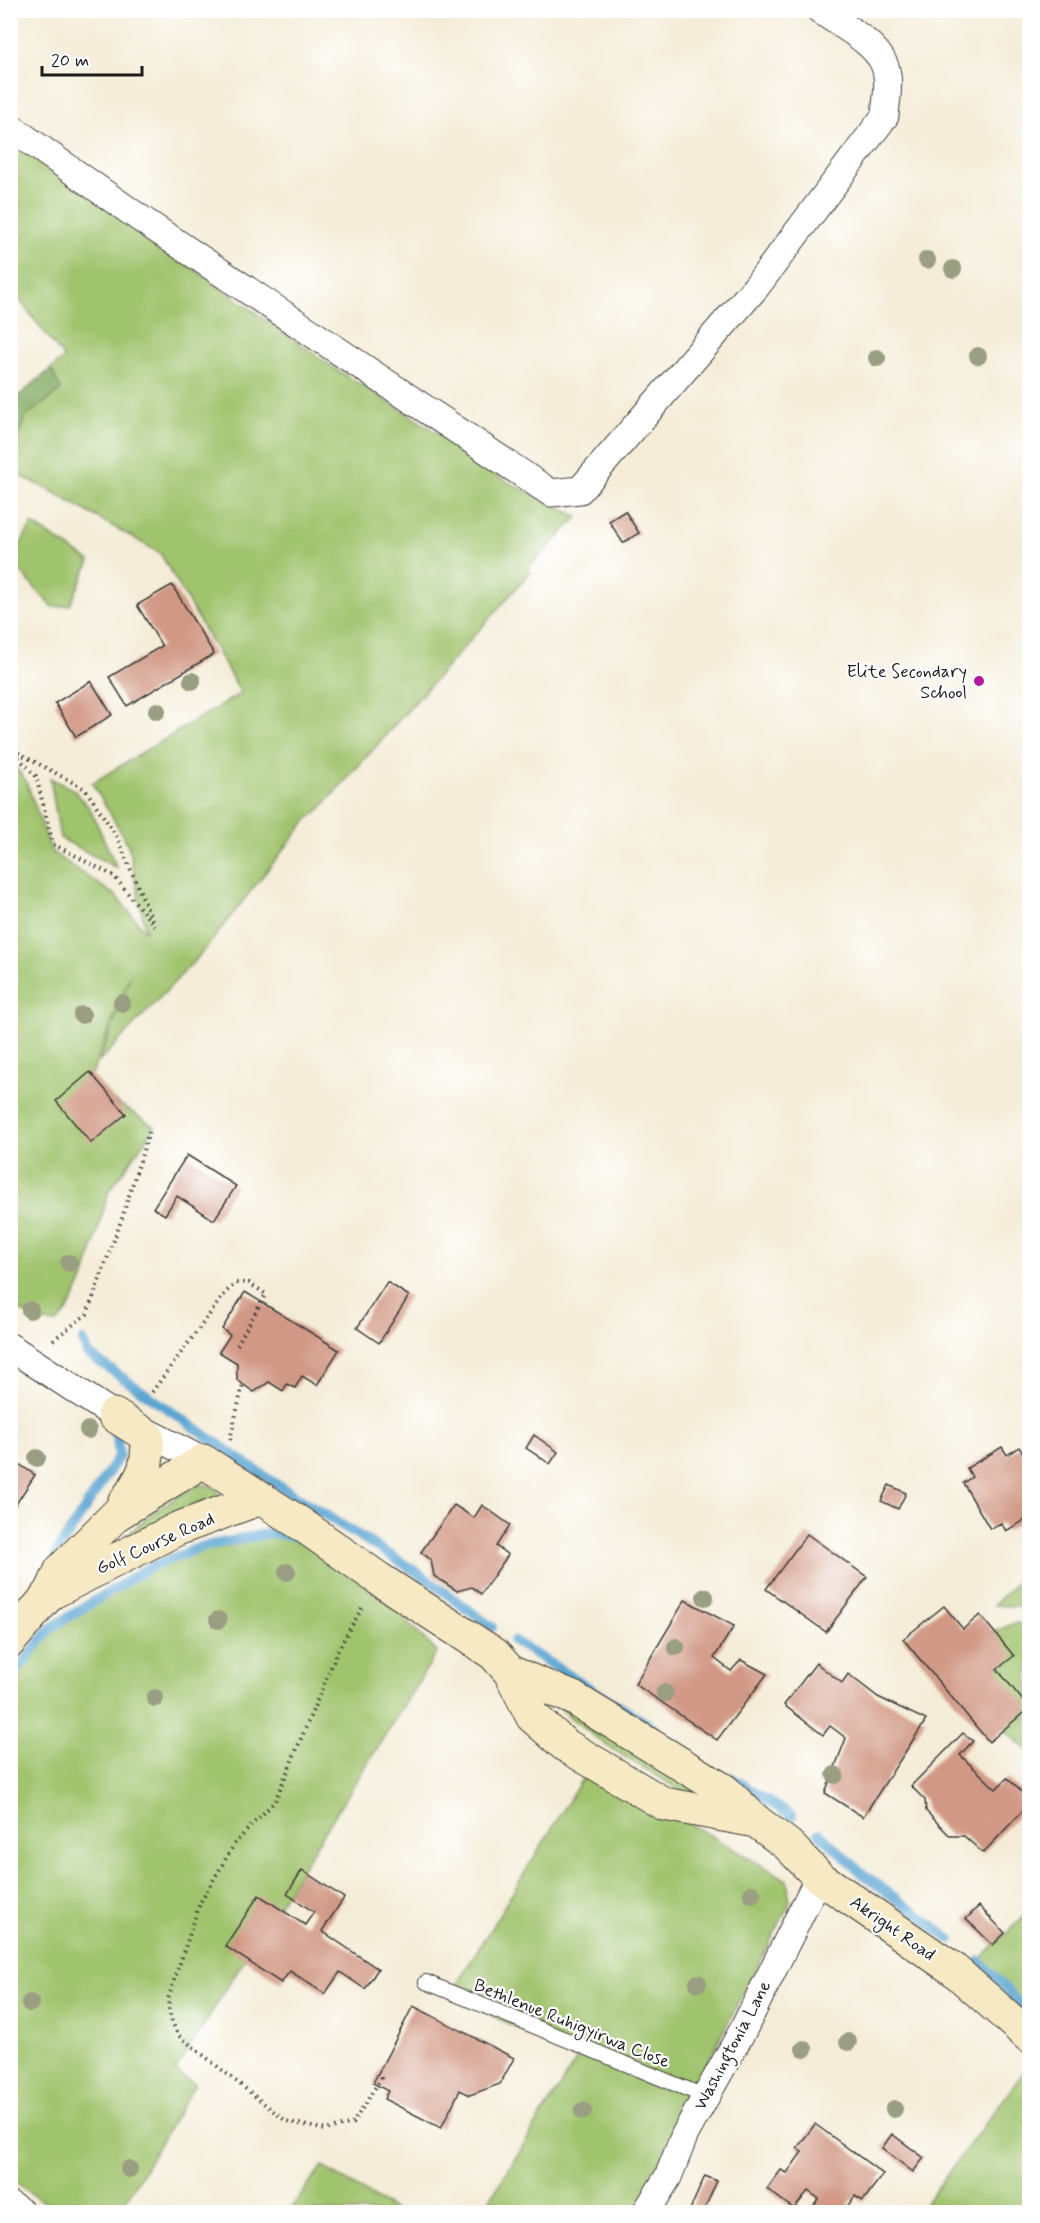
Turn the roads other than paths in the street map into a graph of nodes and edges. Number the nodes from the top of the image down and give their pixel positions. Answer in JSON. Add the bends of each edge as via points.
{"nodes":[{"id":1,"x":820,"y":10,"type":"edge"},
{"id":2,"x":10,"y":127,"type":"edge"},
{"id":3,"x":19,"y":1353,"type":"edge"},
{"id":4,"x":114,"y":1415,"type":"junction"},
{"id":5,"x":216,"y":1452,"type":"junction"},
{"id":6,"x":261,"y":1498,"type":"junction"},
{"id":7,"x":117,"y":1514,"type":"junction"},
{"id":8,"x":51,"y":1592,"type":"junction"},
{"id":9,"x":10,"y":1641,"type":"edge"},
{"id":10,"x":510,"y":1672,"type":"junction"},
{"id":11,"x":756,"y":1821,"type":"junction"},
{"id":12,"x":819,"y":1877,"type":"junction"},
{"id":13,"x":426,"y":1982,"type":"dead end"},
{"id":14,"x":1029,"y":2037,"type":"edge"},
{"id":15,"x":704,"y":2096,"type":"junction"},
{"id":16,"x":10,"y":2205,"type":"edge"},
{"id":17,"x":21,"y":2212,"type":"edge"},
{"id":18,"x":646,"y":2212,"type":"edge"}],
"edges":[{"from":1,"to":2,"type":"street","via":[[873,48],[884,65],[888,85],[885,116],[756,287],[580,490],[551,493]]},
{"from":3,"to":4,"type":"street"},
{"from":4,"to":5,"type":"street"},
{"from":4,"to":7,"type":"street","via":[[147,1436],[148,1453],[145,1474]]},
{"from":5,"to":6,"type":"street"},
{"from":5,"to":7,"type":"street","name":"Golf Course Road"},
{"from":6,"to":8,"type":"street","name":"Golf Course Road","via":[[177,1529]]},
{"from":6,"to":10,"type":"street","via":[[494,1654]]},
{"from":7,"to":8,"type":"street","name":"Golf Course Road","via":[[62,1570]]},
{"from":8,"to":9,"type":"street","name":"Golf Course Road"},
{"from":10,"to":11,"type":"street","name":"Akright Road","via":[[547,1685],[612,1721],[725,1791]]},
{"from":10,"to":11,"type":"street","via":[[532,1716],[565,1745],[604,1769],[664,1804]]},
{"from":11,"to":12,"type":"street","name":"Akright Road","via":[[788,1845]]},
{"from":12,"to":14,"type":"street","name":"Akright Road","via":[[953,1969]]},
{"from":12,"to":15,"type":"street","name":"Washingtonia Lane","via":[[743,2030]]},
{"from":13,"to":15,"type":"lane","name":"Bethlenue Ruhigyirwa Close"},
{"from":15,"to":18,"type":"street","name":"Washingtonia Lane","via":[[668,2177]]},
{"from":16,"to":17,"type":"street"}]}
